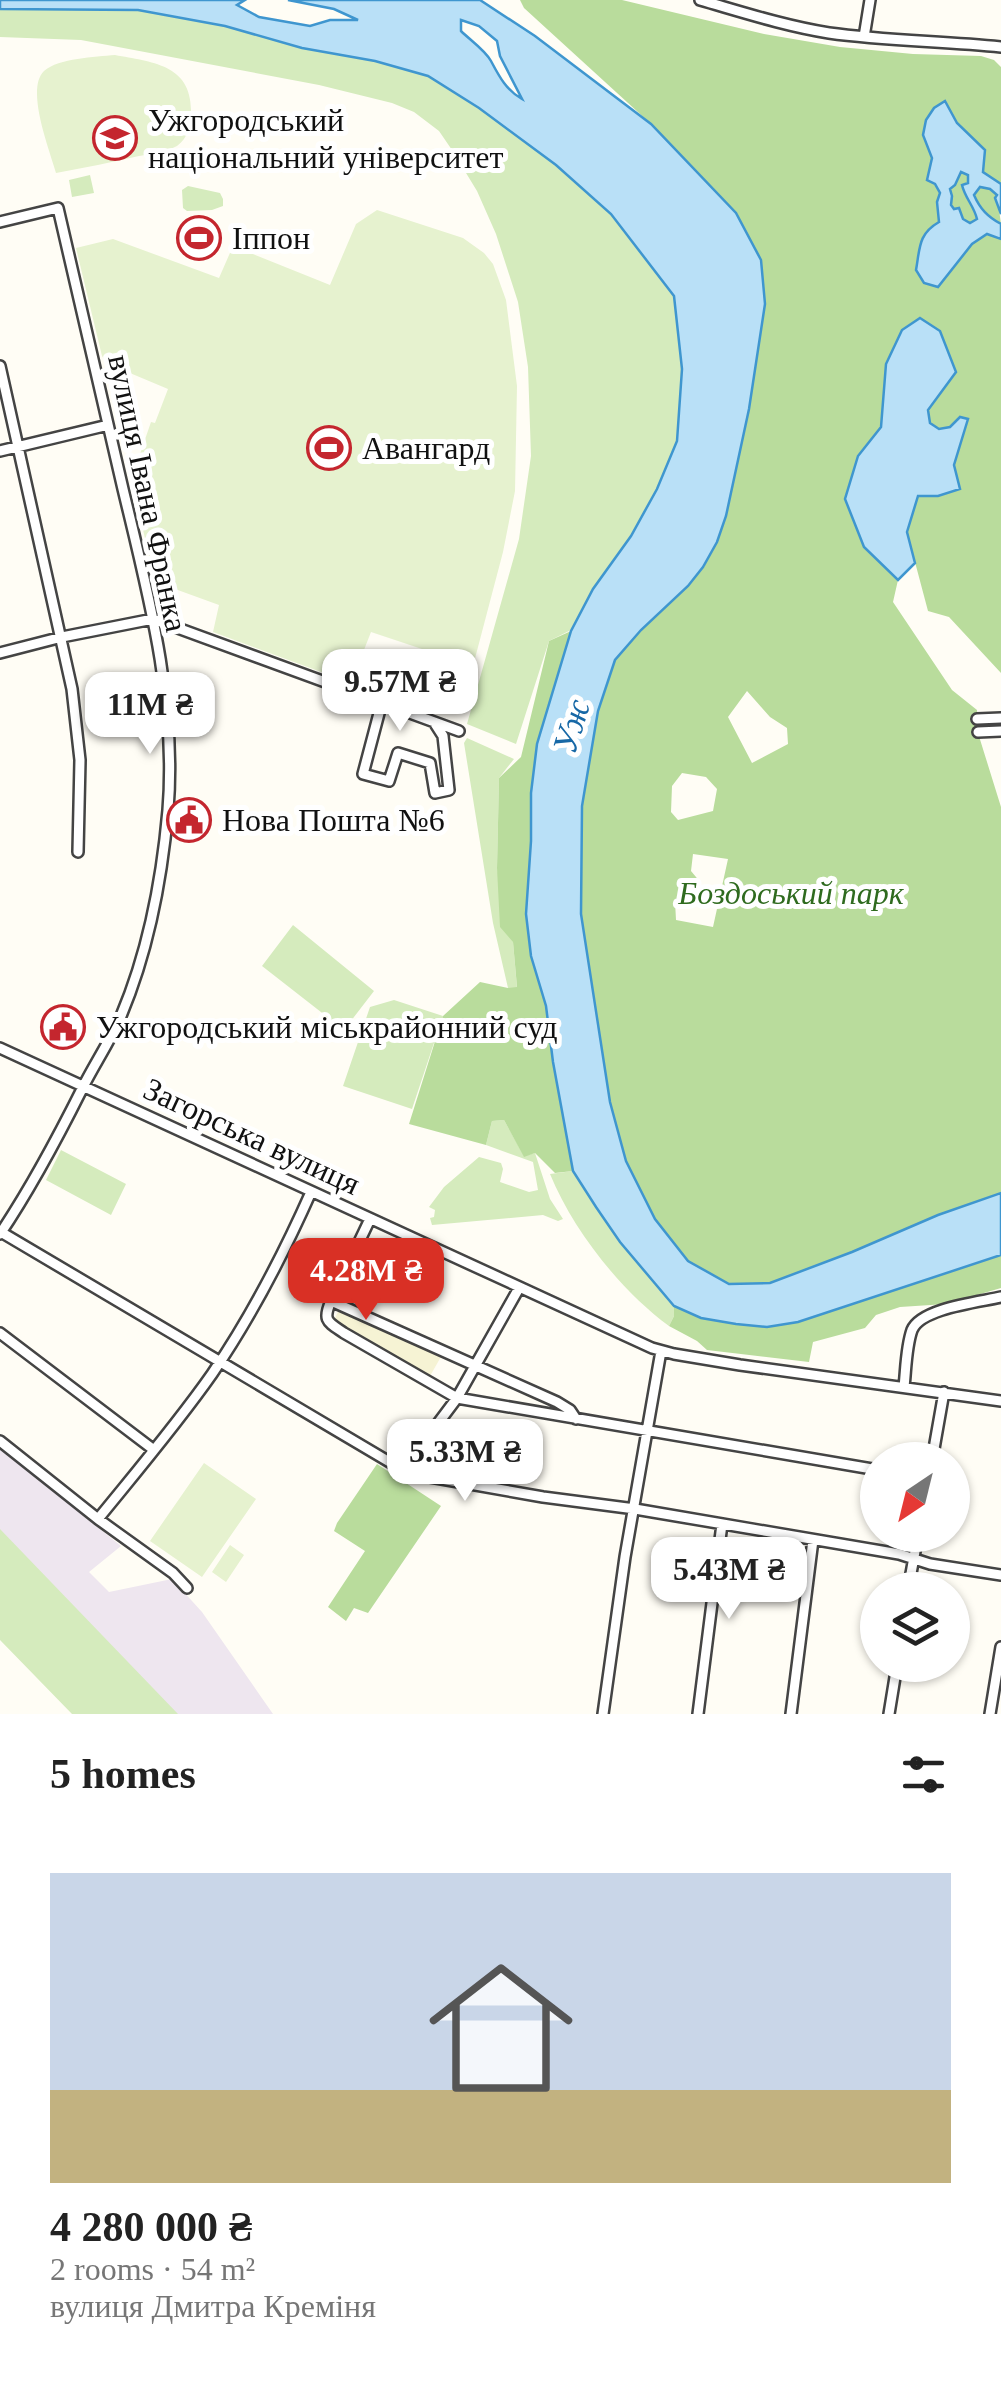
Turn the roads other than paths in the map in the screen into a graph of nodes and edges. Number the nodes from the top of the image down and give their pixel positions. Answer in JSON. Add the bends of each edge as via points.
{"nodes":[{"id":1,"x":700,"y":0,"type":"edge"},
{"id":2,"x":870,"y":0,"type":"edge"},
{"id":3,"x":864,"y":37,"type":"junction"},
{"id":4,"x":1001,"y":47,"type":"edge"},
{"id":5,"x":0,"y":222,"type":"edge"},
{"id":6,"x":0,"y":366,"type":"edge"},
{"id":7,"x":108,"y":425,"type":"junction"},
{"id":8,"x":20,"y":446,"type":"junction"},
{"id":9,"x":0,"y":451,"type":"edge"},
{"id":10,"x":153,"y":620,"type":"junction"},
{"id":11,"x":62,"y":637,"type":"junction"},
{"id":12,"x":0,"y":653,"type":"edge"},
{"id":13,"x":382,"y":702,"type":"junction"},
{"id":14,"x":1001,"y":718,"type":"edge"},
{"id":15,"x":978,"y":720,"type":"dead end"},
{"id":16,"x":434,"y":722,"type":"junction"},
{"id":17,"x":459,"y":731,"type":"dead end"},
{"id":18,"x":1001,"y":731,"type":"edge"},
{"id":19,"x":978,"y":732,"type":"dead end"},
{"id":20,"x":78,"y":852,"type":"dead end"},
{"id":21,"x":0,"y":1048,"type":"edge"},
{"id":22,"x":84,"y":1086,"type":"junction"},
{"id":23,"x":311,"y":1192,"type":"junction"},
{"id":24,"x":370,"y":1219,"type":"junction"},
{"id":25,"x":1,"y":1233,"type":"edge"},
{"id":26,"x":520,"y":1288,"type":"junction"},
{"id":27,"x":1001,"y":1297,"type":"edge"},
{"id":28,"x":330,"y":1301,"type":"junction"},
{"id":29,"x":0,"y":1333,"type":"edge"},
{"id":30,"x":662,"y":1351,"type":"junction"},
{"id":31,"x":220,"y":1360,"type":"junction"},
{"id":32,"x":476,"y":1365,"type":"junction"},
{"id":33,"x":904,"y":1387,"type":"junction"},
{"id":34,"x":944,"y":1392,"type":"junction"},
{"id":35,"x":457,"y":1398,"type":"junction"},
{"id":36,"x":1001,"y":1401,"type":"edge"},
{"id":37,"x":576,"y":1418,"type":"junction"},
{"id":38,"x":647,"y":1432,"type":"junction"},
{"id":39,"x":0,"y":1441,"type":"edge"},
{"id":40,"x":935,"y":1442,"type":"edge"},
{"id":41,"x":154,"y":1450,"type":"junction"},
{"id":42,"x":860,"y":1467,"type":"edge"},
{"id":43,"x":404,"y":1470,"type":"junction"},
{"id":44,"x":634,"y":1509,"type":"junction"},
{"id":45,"x":98,"y":1519,"type":"junction"},
{"id":46,"x":722,"y":1524,"type":"junction"},
{"id":47,"x":813,"y":1540,"type":"junction"},
{"id":48,"x":914,"y":1552,"type":"edge"},
{"id":49,"x":913,"y":1558,"type":"junction"},
{"id":50,"x":911,"y":1572,"type":"edge"},
{"id":51,"x":1001,"y":1575,"type":"edge"},
{"id":52,"x":187,"y":1588,"type":"dead end"},
{"id":53,"x":1001,"y":1647,"type":"edge"},
{"id":54,"x":894,"y":1682,"type":"edge"},
{"id":55,"x":603,"y":1714,"type":"edge"},
{"id":56,"x":698,"y":1714,"type":"edge"},
{"id":57,"x":791,"y":1714,"type":"edge"},
{"id":58,"x":889,"y":1714,"type":"edge"},
{"id":59,"x":990,"y":1714,"type":"edge"}],
"edges":[{"from":1,"to":3,"type":"street"},
{"from":2,"to":3,"type":"street"},
{"from":3,"to":4,"type":"street"},
{"from":5,"to":7,"type":"street","name":"вулиця Івана Франка","via":[[58,208]]},
{"from":6,"to":8,"type":"street"},
{"from":7,"to":8,"type":"street"},
{"from":7,"to":10,"type":"street","name":"вулиця Івана Франка"},
{"from":8,"to":9,"type":"street"},
{"from":8,"to":11,"type":"street"},
{"from":10,"to":11,"type":"street"},
{"from":10,"to":13,"type":"street"},
{"from":10,"to":22,"type":"street","name":"вулиця Івана Франка","via":[[169,743],[163,853],[128,996]]},
{"from":11,"to":12,"type":"street"},
{"from":11,"to":20,"type":"street","via":[[78,739]]},
{"from":13,"to":16,"type":"street"},
{"from":13,"to":16,"type":"street","via":[[363,774],[389,780],[398,753],[430,763],[435,793],[449,790],[443,736]]},
{"from":14,"to":15,"type":"street"},
{"from":16,"to":17,"type":"street"},
{"from":18,"to":19,"type":"street"},
{"from":21,"to":22,"type":"street","name":"Загорська вулиця"},
{"from":22,"to":23,"type":"street","name":"Загорська вулиця"},
{"from":22,"to":25,"type":"street","name":"вулиця Івана Франка"},
{"from":23,"to":24,"type":"street","name":"Загорська вулиця"},
{"from":23,"to":31,"type":"street","via":[[272,1276]]},
{"from":24,"to":26,"type":"street","name":"Загорська вулиця"},
{"from":24,"to":28,"type":"street"},
{"from":25,"to":31,"type":"street"},
{"from":26,"to":30,"type":"street","name":"Загорська вулиця"},
{"from":26,"to":32,"type":"street"},
{"from":27,"to":33,"type":"street","via":[[920,1320]]},
{"from":28,"to":32,"type":"street"},
{"from":28,"to":35,"type":"street","via":[[330,1323]]},
{"from":29,"to":41,"type":"street"},
{"from":30,"to":33,"type":"street","name":"Загорська вулиця"},
{"from":30,"to":38,"type":"street"},
{"from":31,"to":41,"type":"street"},
{"from":31,"to":43,"type":"street"},
{"from":32,"to":35,"type":"street"},
{"from":32,"to":37,"type":"street","via":[[557,1402]]},
{"from":33,"to":34,"type":"street","name":"Загорська вулиця"},
{"from":34,"to":36,"type":"street","name":"Загорська вулиця"},
{"from":34,"to":40,"type":"street"},
{"from":35,"to":37,"type":"street"},
{"from":35,"to":43,"type":"street"},
{"from":37,"to":38,"type":"street"},
{"from":38,"to":42,"type":"street"},
{"from":38,"to":44,"type":"street"},
{"from":39,"to":45,"type":"street"},
{"from":41,"to":45,"type":"street"},
{"from":43,"to":44,"type":"street"},
{"from":44,"to":46,"type":"street"},
{"from":44,"to":55,"type":"street"},
{"from":45,"to":52,"type":"street"},
{"from":46,"to":47,"type":"street"},
{"from":46,"to":56,"type":"street"},
{"from":47,"to":49,"type":"street"},
{"from":47,"to":57,"type":"street"},
{"from":48,"to":49,"type":"street"},
{"from":49,"to":50,"type":"street"},
{"from":49,"to":51,"type":"street"},
{"from":53,"to":59,"type":"street"},
{"from":54,"to":58,"type":"street"}]}
